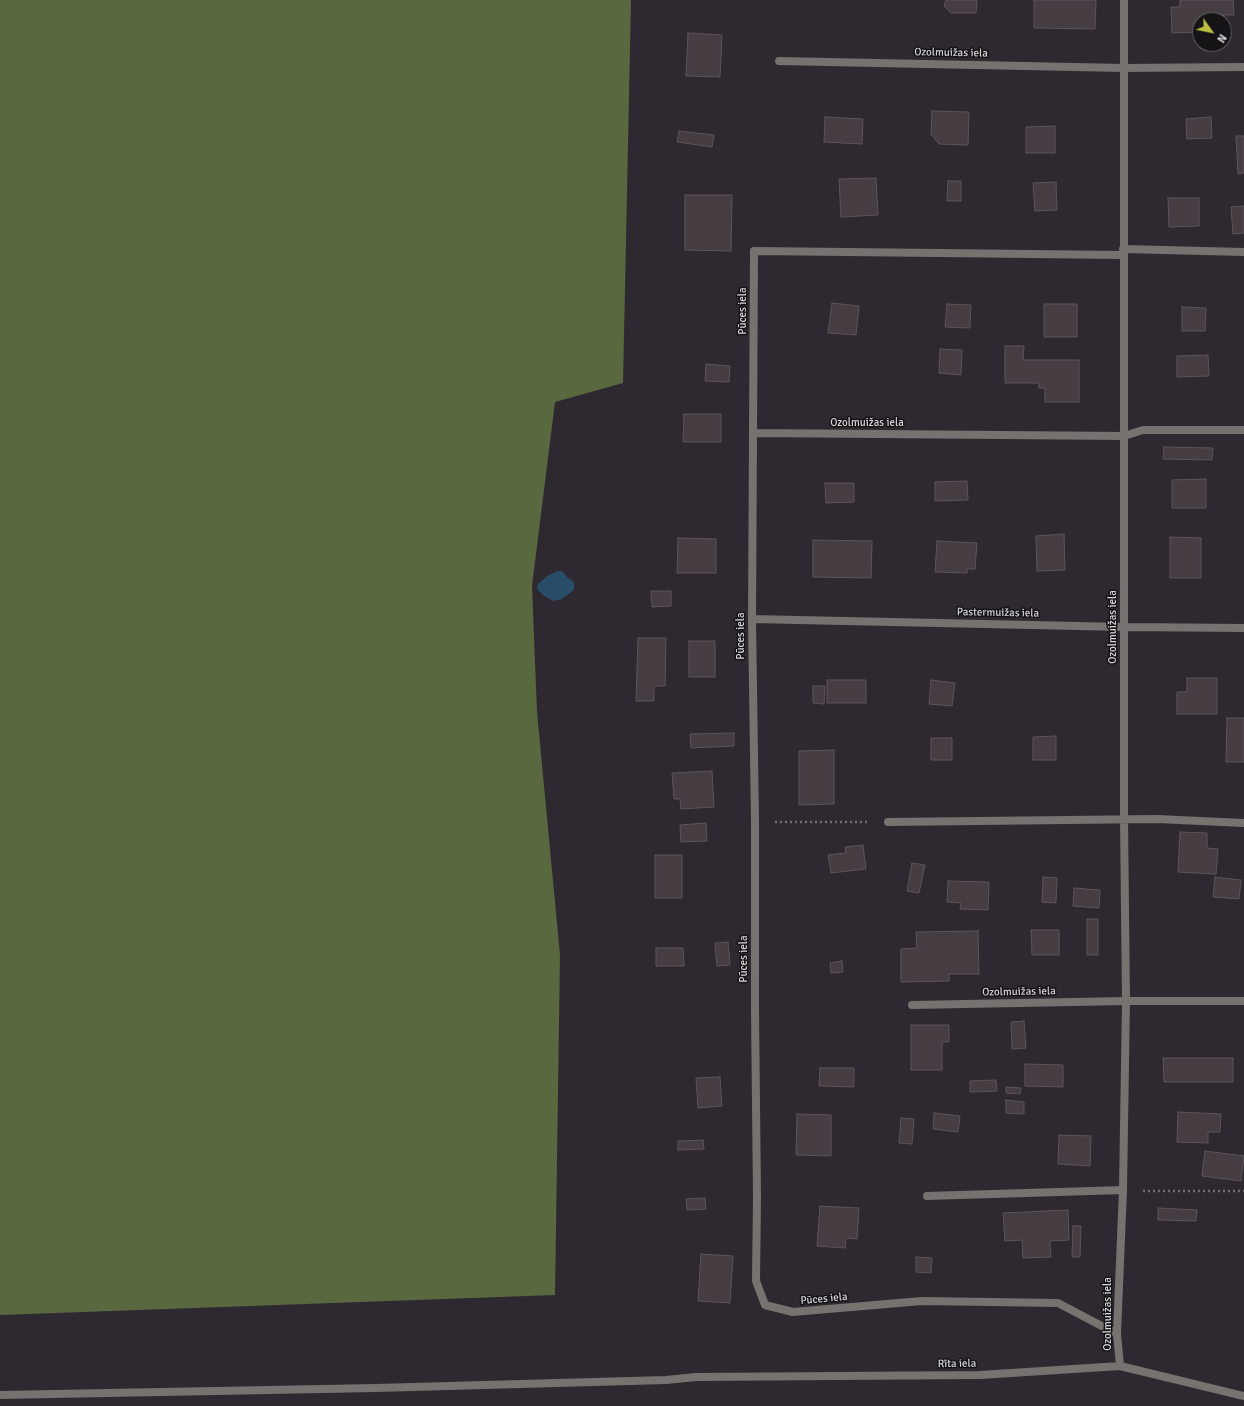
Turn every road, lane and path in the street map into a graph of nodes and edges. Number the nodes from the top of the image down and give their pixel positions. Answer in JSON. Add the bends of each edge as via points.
{"nodes":[{"id":1,"x":1124,"y":0,"type":"edge"},
{"id":2,"x":779,"y":61,"type":"dead end"},
{"id":3,"x":1123,"y":68,"type":"junction"},
{"id":4,"x":1244,"y":68,"type":"edge"},
{"id":5,"x":1123,"y":252,"type":"junction"},
{"id":6,"x":1244,"y":252,"type":"edge"},
{"id":7,"x":1244,"y":430,"type":"edge"},
{"id":8,"x":754,"y":433,"type":"junction"},
{"id":9,"x":1124,"y":436,"type":"junction"},
{"id":10,"x":752,"y":619,"type":"junction"},
{"id":11,"x":1124,"y":627,"type":"junction"},
{"id":12,"x":1244,"y":628,"type":"edge"},
{"id":13,"x":1124,"y":819,"type":"junction"},
{"id":14,"x":755,"y":822,"type":"junction"},
{"id":15,"x":888,"y":822,"type":"joint"},
{"id":16,"x":1244,"y":823,"type":"edge"},
{"id":17,"x":1126,"y":1001,"type":"junction"},
{"id":18,"x":1244,"y":1001,"type":"edge"},
{"id":19,"x":912,"y":1005,"type":"dead end"},
{"id":20,"x":1122,"y":1190,"type":"junction"},
{"id":21,"x":1244,"y":1191,"type":"edge"},
{"id":22,"x":927,"y":1196,"type":"dead end"},
{"id":23,"x":1117,"y":1334,"type":"junction"},
{"id":24,"x":1120,"y":1366,"type":"junction"},
{"id":25,"x":0,"y":1395,"type":"edge"},
{"id":26,"x":1244,"y":1396,"type":"edge"}],
"edges":[{"from":1,"to":3,"type":"street","name":"Ozolmuižas iela"},
{"from":2,"to":3,"type":"street","name":"Ozolmuižas iela"},
{"from":3,"to":4,"type":"street","name":"Ozolmuižas iela"},
{"from":3,"to":5,"type":"street","name":"Ozolmuižas iela"},
{"from":5,"to":6,"type":"street"},
{"from":5,"to":8,"type":"street","name":"Pūces iela","via":[[754,251]]},
{"from":5,"to":9,"type":"street","name":"Ozolmuižas iela"},
{"from":7,"to":9,"type":"street","name":"Ozolmuižas iela","via":[[1143,430]]},
{"from":8,"to":9,"type":"street","name":"Ozolmuižas iela"},
{"from":8,"to":10,"type":"street","name":"Pūces iela"},
{"from":9,"to":11,"type":"street","name":"Ozolmuižas iela"},
{"from":10,"to":11,"type":"street","name":"Pastermuižas iela"},
{"from":10,"to":14,"type":"street","name":"Pūces iela"},
{"from":11,"to":12,"type":"street","name":"Pastermuižas iela"},
{"from":11,"to":13,"type":"street","name":"Ozolmuižas iela"},
{"from":13,"to":15,"type":"street"},
{"from":13,"to":16,"type":"street"},
{"from":13,"to":17,"type":"street","name":"Ozolmuižas iela"},
{"from":14,"to":15,"type":"path"},
{"from":14,"to":23,"type":"street","name":"Pūces iela","via":[[756,1282],[765,1305],[793,1312],[922,1301],[1058,1303]]},
{"from":17,"to":18,"type":"street","name":"Ozolmuižas iela"},
{"from":17,"to":19,"type":"street","name":"Ozolmuižas iela"},
{"from":17,"to":20,"type":"street","name":"Ozolmuižas iela"},
{"from":20,"to":21,"type":"path"},
{"from":20,"to":22,"type":"street"},
{"from":20,"to":23,"type":"street","name":"Ozolmuižas iela"},
{"from":23,"to":24,"type":"street","name":"Ozolmuižas iela"},
{"from":24,"to":25,"type":"street","name":"Rīta iela","via":[[980,1375],[696,1377],[368,1388]]},
{"from":24,"to":26,"type":"street","name":"Rīta iela"}]}
